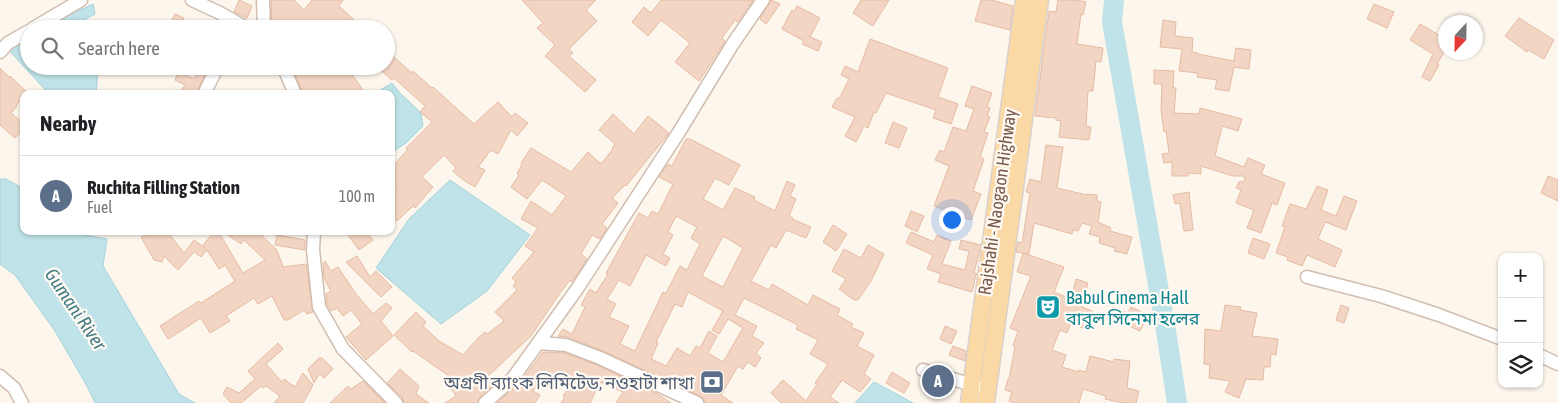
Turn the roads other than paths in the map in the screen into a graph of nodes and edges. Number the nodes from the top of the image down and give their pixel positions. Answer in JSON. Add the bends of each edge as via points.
{"nodes":[{"id":1,"x":81,"y":0,"type":"edge"},
{"id":2,"x":192,"y":0,"type":"edge"},
{"id":3,"x":263,"y":0,"type":"edge"},
{"id":4,"x":763,"y":0,"type":"edge"},
{"id":5,"x":1024,"y":0,"type":"edge"},
{"id":6,"x":1040,"y":0,"type":"edge"},
{"id":7,"x":47,"y":20,"type":"edge"},
{"id":8,"x":229,"y":20,"type":"edge"},
{"id":9,"x":264,"y":20,"type":"edge"},
{"id":10,"x":20,"y":36,"type":"edge"},
{"id":11,"x":0,"y":52,"type":"edge"},
{"id":12,"x":214,"y":75,"type":"edge"},
{"id":13,"x":287,"y":75,"type":"edge"},
{"id":14,"x":206,"y":90,"type":"edge"},
{"id":15,"x":293,"y":90,"type":"edge"},
{"id":16,"x":314,"y":235,"type":"edge"},
{"id":17,"x":1307,"y":277,"type":"dead end"},
{"id":18,"x":1498,"y":337,"type":"edge"},
{"id":19,"x":538,"y":343,"type":"junction"},
{"id":20,"x":1543,"y":358,"type":"edge"},
{"id":21,"x":1558,"y":364,"type":"edge"},
{"id":22,"x":923,"y":370,"type":"dead end"},
{"id":23,"x":0,"y":376,"type":"edge"},
{"id":24,"x":982,"y":393,"type":"edge"},
{"id":25,"x":22,"y":403,"type":"edge"},
{"id":26,"x":396,"y":403,"type":"edge"},
{"id":27,"x":485,"y":403,"type":"edge"},
{"id":28,"x":698,"y":403,"type":"edge"},
{"id":29,"x":969,"y":403,"type":"edge"}],
"edges":[{"from":1,"to":7,"type":"street"},
{"from":2,"to":8,"type":"street"},
{"from":3,"to":9,"type":"street"},
{"from":4,"to":19,"type":"street","via":[[577,289]]},
{"from":5,"to":24,"type":"main road","name":"Rajshahi - Naogaon Highway"},
{"from":6,"to":24,"type":"main road","name":"Rajshahi - Naogaon Highway"},
{"from":10,"to":11,"type":"street"},
{"from":12,"to":14,"type":"street"},
{"from":13,"to":15,"type":"street"},
{"from":16,"to":26,"type":"street","via":[[319,307],[343,349]]},
{"from":17,"to":18,"type":"street","via":[[1381,296]]},
{"from":19,"to":27,"type":"street","via":[[514,378]]},
{"from":19,"to":28,"type":"street","via":[[566,345]]},
{"from":20,"to":21,"type":"street"},
{"from":22,"to":24,"type":"street"},
{"from":23,"to":25,"type":"street","via":[[14,388]]},
{"from":24,"to":29,"type":"main road","name":"Rajshahi - Naogaon Highway"}]}
